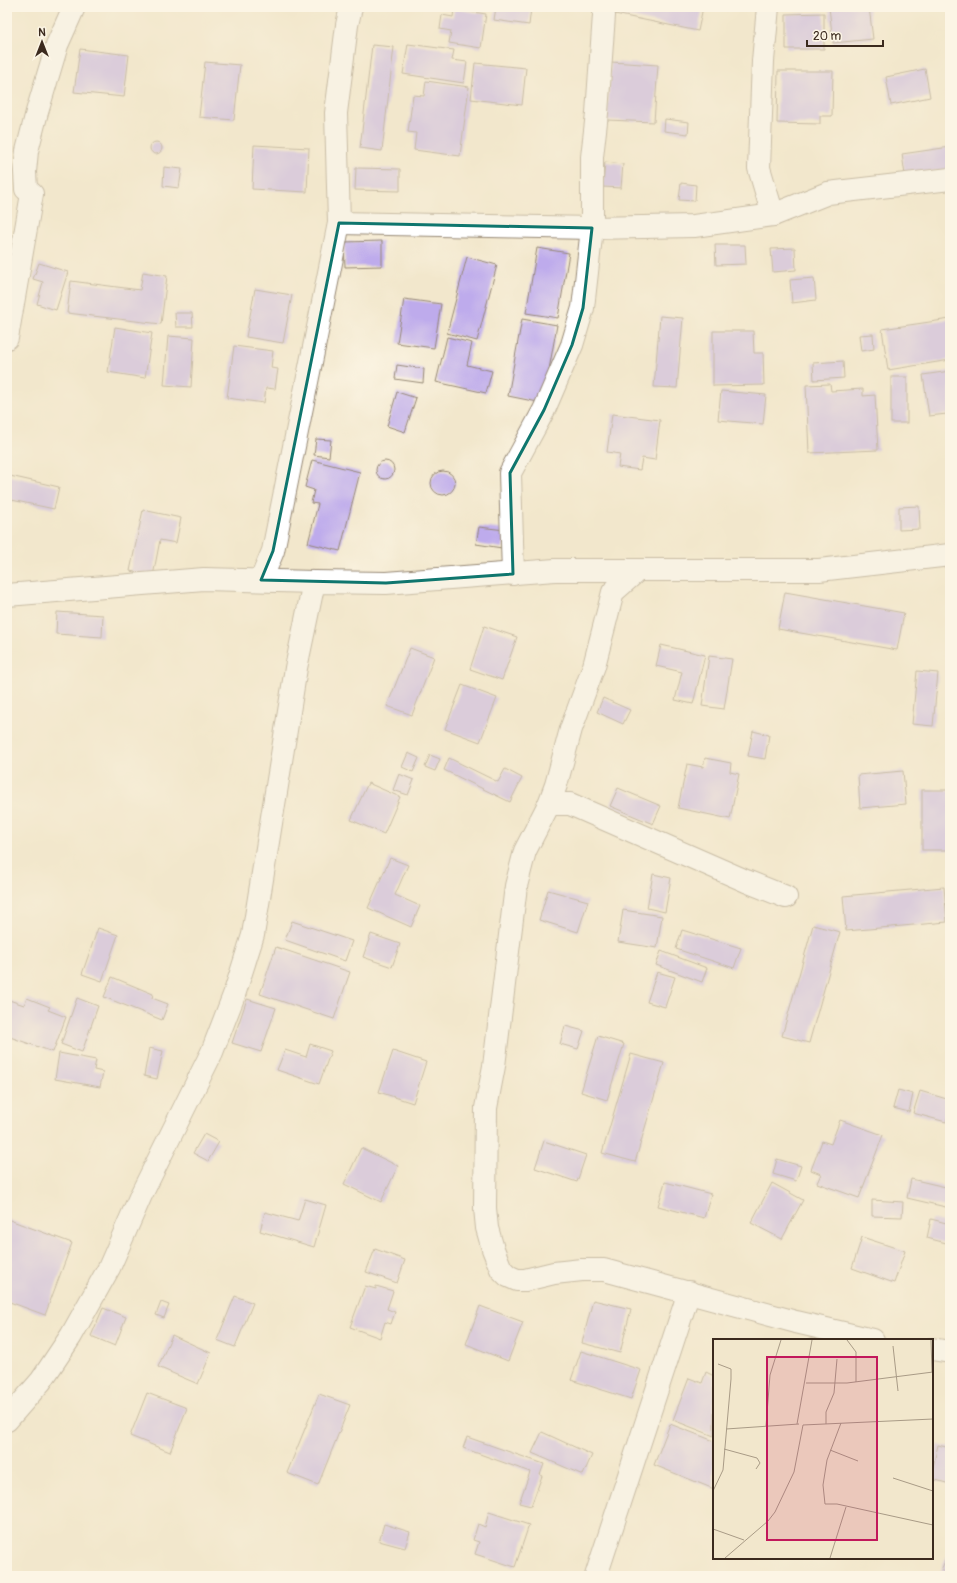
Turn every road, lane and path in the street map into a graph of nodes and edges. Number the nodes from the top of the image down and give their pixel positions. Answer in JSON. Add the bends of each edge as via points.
{"nodes":[{"id":1,"x":74,"y":7,"type":"edge"},
{"id":2,"x":351,"y":7,"type":"edge"},
{"id":3,"x":768,"y":7,"type":"edge"},
{"id":4,"x":604,"y":14,"type":"dead end"},
{"id":5,"x":950,"y":179,"type":"edge"},
{"id":6,"x":772,"y":215,"type":"junction"},
{"id":7,"x":339,"y":223,"type":"junction"},
{"id":8,"x":592,"y":228,"type":"junction"},
{"id":9,"x":7,"y":338,"type":"edge"},
{"id":10,"x":950,"y":555,"type":"edge"},
{"id":11,"x":600,"y":570,"type":"junction"},
{"id":12,"x":638,"y":570,"type":"junction"},
{"id":13,"x":513,"y":574,"type":"junction"},
{"id":14,"x":261,"y":580,"type":"junction"},
{"id":15,"x":314,"y":582,"type":"junction"},
{"id":16,"x":612,"y":592,"type":"junction"},
{"id":17,"x":7,"y":595,"type":"edge"},
{"id":18,"x":558,"y":797,"type":"junction"},
{"id":19,"x":786,"y":897,"type":"dead end"},
{"id":20,"x":688,"y":1292,"type":"junction"},
{"id":21,"x":869,"y":1339,"type":"edge"},
{"id":22,"x":933,"y":1349,"type":"edge"},
{"id":23,"x":950,"y":1352,"type":"edge"},
{"id":24,"x":7,"y":1420,"type":"edge"},
{"id":25,"x":596,"y":1576,"type":"edge"}],
"edges":[{"from":1,"to":9,"type":"street","via":[[57,45],[27,151],[26,189],[32,194]]},
{"from":2,"to":7,"type":"street","via":[[336,114]]},
{"from":3,"to":6,"type":"street","via":[[759,168]]},
{"from":4,"to":8,"type":"street","via":[[592,157]]},
{"from":5,"to":6,"type":"street","via":[[828,193]]},
{"from":6,"to":8,"type":"street","via":[[694,226]]},
{"from":7,"to":8,"type":"street"},
{"from":7,"to":14,"type":"street","via":[[273,551]]},
{"from":8,"to":13,"type":"street","via":[[583,308],[572,345],[544,410],[510,473]]},
{"from":10,"to":12,"type":"street","via":[[819,570]]},
{"from":11,"to":12,"type":"street"},
{"from":11,"to":13,"type":"street","via":[[555,570]]},
{"from":11,"to":16,"type":"street"},
{"from":12,"to":16,"type":"street"},
{"from":13,"to":15,"type":"street","via":[[386,583]]},
{"from":14,"to":15,"type":"street"},
{"from":14,"to":17,"type":"street","via":[[204,579]]},
{"from":15,"to":24,"type":"street","via":[[296,668],[253,935],[234,995],[212,1052],[141,1195],[109,1268],[71,1336],[41,1381]]},
{"from":16,"to":18,"type":"street","via":[[594,666],[571,729]]},
{"from":18,"to":19,"type":"street"},
{"from":18,"to":20,"type":"street","via":[[525,851],[516,886],[494,1066],[486,1108],[487,1228],[501,1269],[517,1280],[554,1273],[604,1270]]},
{"from":20,"to":21,"type":"street"},
{"from":20,"to":25,"type":"street"},
{"from":22,"to":23,"type":"street"}]}
